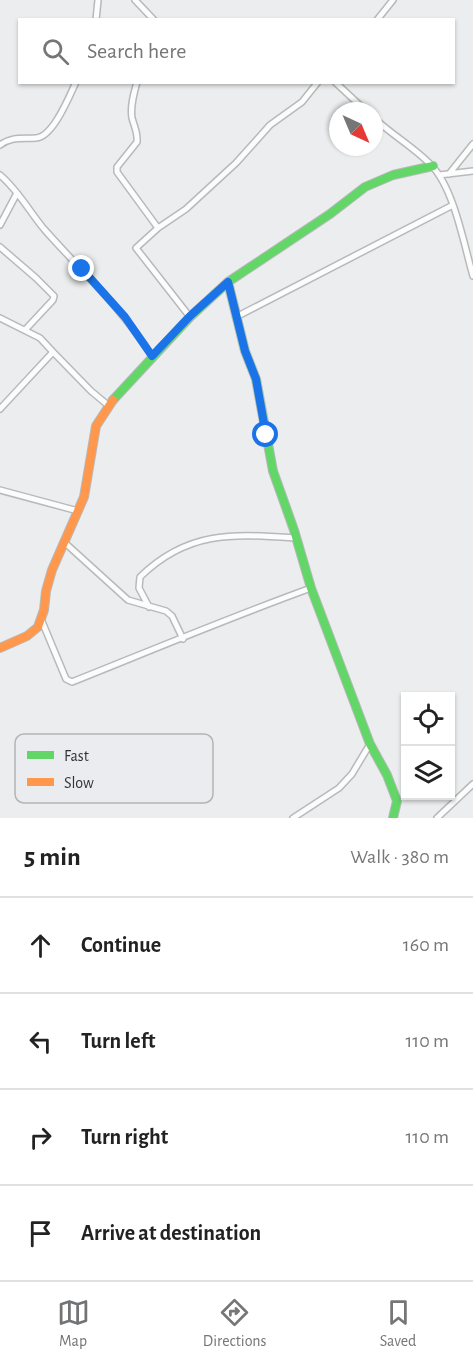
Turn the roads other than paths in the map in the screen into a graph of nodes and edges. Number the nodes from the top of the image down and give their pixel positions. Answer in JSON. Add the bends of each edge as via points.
{"nodes":[{"id":1,"x":98,"y":0,"type":"edge"},
{"id":2,"x":135,"y":0,"type":"edge"},
{"id":3,"x":393,"y":0,"type":"edge"},
{"id":4,"x":96,"y":18,"type":"edge"},
{"id":5,"x":152,"y":18,"type":"edge"},
{"id":6,"x":379,"y":18,"type":"edge"},
{"id":7,"x":75,"y":84,"type":"edge"},
{"id":8,"x":137,"y":84,"type":"edge"},
{"id":9,"x":316,"y":84,"type":"edge"},
{"id":10,"x":337,"y":84,"type":"edge"},
{"id":11,"x":356,"y":102,"type":"edge"},
{"id":12,"x":383,"y":125,"type":"edge"},
{"id":13,"x":473,"y":144,"type":"edge"},
{"id":14,"x":0,"y":145,"type":"edge"},
{"id":15,"x":433,"y":166,"type":"junction"},
{"id":16,"x":473,"y":171,"type":"edge"},
{"id":17,"x":449,"y":174,"type":"junction"},
{"id":18,"x":0,"y":175,"type":"edge"},
{"id":19,"x":440,"y":175,"type":"junction"},
{"id":20,"x":17,"y":193,"type":"junction"},
{"id":21,"x":453,"y":205,"type":"junction"},
{"id":22,"x":0,"y":225,"type":"edge"},
{"id":23,"x":158,"y":228,"type":"junction"},
{"id":24,"x":0,"y":248,"type":"edge"},
{"id":25,"x":473,"y":276,"type":"edge"},
{"id":26,"x":228,"y":282,"type":"junction"},
{"id":27,"x":190,"y":316,"type":"junction"},
{"id":28,"x":236,"y":317,"type":"junction"},
{"id":29,"x":0,"y":318,"type":"edge"},
{"id":30,"x":25,"y":330,"type":"junction"},
{"id":31,"x":53,"y":352,"type":"junction"},
{"id":32,"x":152,"y":356,"type":"junction"},
{"id":33,"x":109,"y":406,"type":"junction"},
{"id":34,"x":0,"y":409,"type":"edge"},
{"id":35,"x":0,"y":490,"type":"edge"},
{"id":36,"x":78,"y":511,"type":"junction"},
{"id":37,"x":297,"y":538,"type":"junction"},
{"id":38,"x":64,"y":542,"type":"junction"},
{"id":39,"x":311,"y":588,"type":"junction"},
{"id":40,"x":149,"y":607,"type":"junction"},
{"id":41,"x":41,"y":619,"type":"junction"},
{"id":42,"x":183,"y":639,"type":"junction"},
{"id":43,"x":0,"y":648,"type":"edge"},
{"id":44,"x":370,"y":744,"type":"junction"},
{"id":45,"x":473,"y":784,"type":"edge"},
{"id":46,"x":294,"y":818,"type":"edge"},
{"id":47,"x":393,"y":818,"type":"edge"},
{"id":48,"x":436,"y":818,"type":"edge"}],
"edges":[{"from":1,"to":4,"type":"street"},
{"from":2,"to":5,"type":"street"},
{"from":3,"to":6,"type":"street"},
{"from":7,"to":14,"type":"street","via":[[49,132],[39,138],[12,138]]},
{"from":8,"to":23,"type":"street","via":[[132,117],[138,142],[117,172]]},
{"from":9,"to":23,"type":"street","via":[[302,102],[270,125],[186,209]]},
{"from":10,"to":11,"type":"street"},
{"from":12,"to":15,"type":"street"},
{"from":13,"to":17,"type":"street"},
{"from":15,"to":19,"type":"street"},
{"from":15,"to":26,"type":"street","via":[[393,175],[365,187]]},
{"from":16,"to":17,"type":"street"},
{"from":17,"to":19,"type":"street"},
{"from":18,"to":20,"type":"street"},
{"from":19,"to":21,"type":"street"},
{"from":20,"to":22,"type":"street"},
{"from":20,"to":32,"type":"street","via":[[37,221],[125,317]]},
{"from":21,"to":25,"type":"street"},
{"from":21,"to":28,"type":"street"},
{"from":23,"to":27,"type":"street","via":[[137,249]]},
{"from":24,"to":30,"type":"street","via":[[54,296]]},
{"from":26,"to":27,"type":"street"},
{"from":26,"to":28,"type":"street"},
{"from":27,"to":32,"type":"street"},
{"from":28,"to":37,"type":"street","via":[[256,379],[273,471]]},
{"from":29,"to":30,"type":"street"},
{"from":30,"to":31,"type":"street"},
{"from":31,"to":33,"type":"street"},
{"from":31,"to":34,"type":"street"},
{"from":32,"to":33,"type":"street"},
{"from":33,"to":36,"type":"street","via":[[96,426],[88,481]]},
{"from":35,"to":36,"type":"street"},
{"from":36,"to":38,"type":"street"},
{"from":37,"to":39,"type":"street"},
{"from":37,"to":40,"type":"street","via":[[215,537],[184,546],[140,577],[139,588]]},
{"from":38,"to":40,"type":"street","via":[[128,600]]},
{"from":38,"to":41,"type":"street","via":[[49,580]]},
{"from":39,"to":42,"type":"street"},
{"from":39,"to":44,"type":"street"},
{"from":40,"to":42,"type":"street","via":[[172,616]]},
{"from":41,"to":42,"type":"street","via":[[68,682]]},
{"from":41,"to":43,"type":"street","via":[[33,632]]},
{"from":44,"to":46,"type":"street","via":[[339,788]]},
{"from":44,"to":47,"type":"street","via":[[397,801]]},
{"from":45,"to":48,"type":"street"}]}
